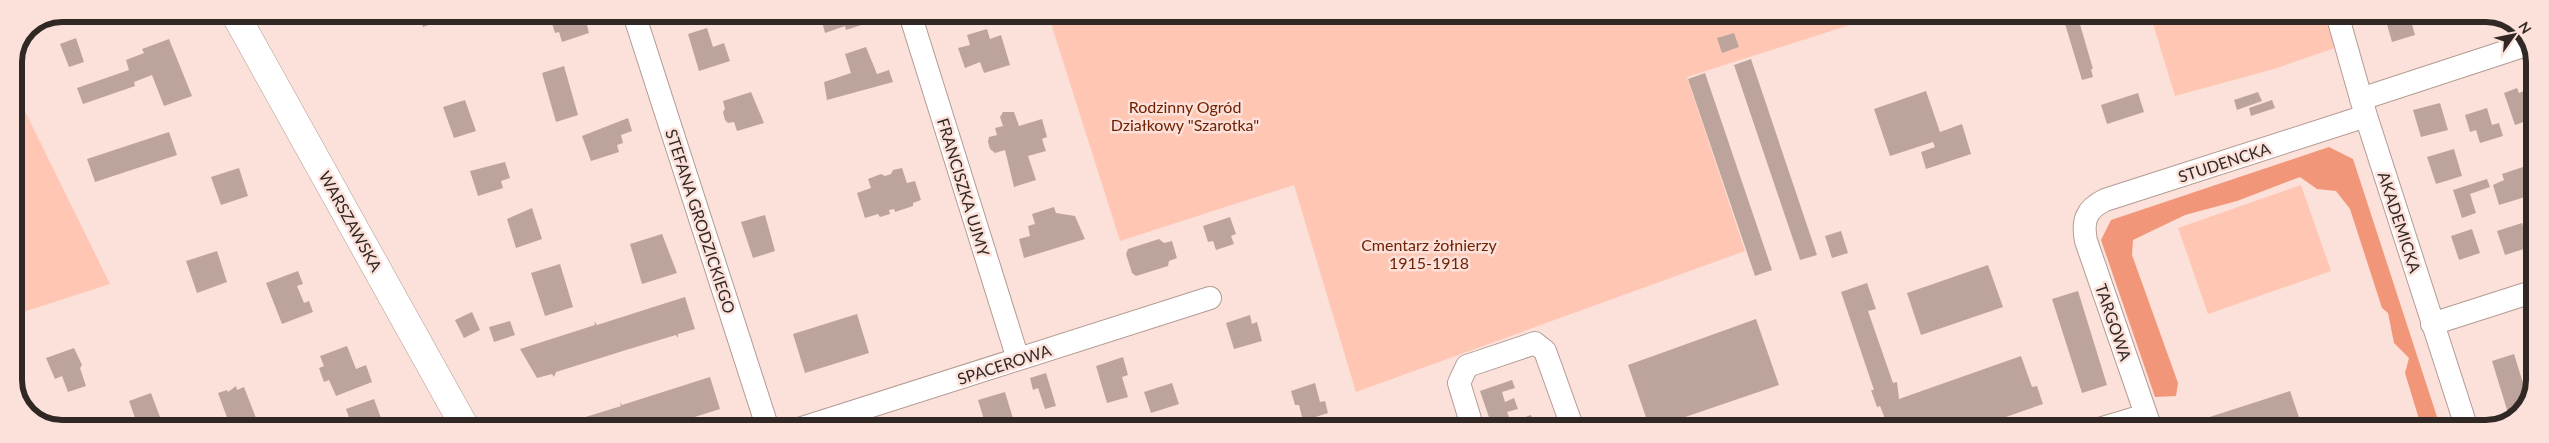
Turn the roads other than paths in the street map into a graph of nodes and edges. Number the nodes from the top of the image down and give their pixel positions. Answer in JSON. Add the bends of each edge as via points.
{"nodes":[{"id":1,"x":240,"y":23,"type":"edge"},
{"id":2,"x":642,"y":23,"type":"edge"},
{"id":3,"x":913,"y":23,"type":"edge"},
{"id":4,"x":2339,"y":23,"type":"edge"},
{"id":5,"x":2523,"y":46,"type":"edge"},
{"id":6,"x":2363,"y":108,"type":"junction"},
{"id":7,"x":2086,"y":215,"type":"joint"},
{"id":8,"x":2526,"y":294,"type":"edge"},
{"id":9,"x":1210,"y":298,"type":"dead end"},
{"id":10,"x":2432,"y":324,"type":"junction"},
{"id":11,"x":1018,"y":359,"type":"junction"},
{"id":12,"x":461,"y":420,"type":"edge"},
{"id":13,"x":765,"y":420,"type":"edge"},
{"id":14,"x":827,"y":420,"type":"edge"},
{"id":15,"x":1471,"y":420,"type":"edge"},
{"id":16,"x":1570,"y":420,"type":"edge"},
{"id":17,"x":2147,"y":420,"type":"edge"},
{"id":18,"x":2464,"y":420,"type":"edge"}],
"edges":[{"from":1,"to":12,"type":"street","name":"WARSZAWSKA"},
{"from":2,"to":13,"type":"street","name":"STEFANA GRODZICKIEGO"},
{"from":3,"to":11,"type":"street","name":"FRANCISZKA UJMY"},
{"from":4,"to":6,"type":"street","name":"AKADEMICKA"},
{"from":5,"to":6,"type":"street","name":"STUDENCKA"},
{"from":6,"to":7,"type":"street","name":"STUDENCKA","via":[[2105,200]]},
{"from":6,"to":10,"type":"street","name":"AKADEMICKA"},
{"from":7,"to":17,"type":"street","name":"TARGOWA","via":[[2086,241]]},
{"from":8,"to":10,"type":"street"},
{"from":9,"to":11,"type":"street","name":"SPACEROWA"},
{"from":10,"to":18,"type":"street","name":"AKADEMICKA"},
{"from":11,"to":14,"type":"street","name":"SPACEROWA"},
{"from":15,"to":16,"type":"street","via":[[1459,384],[1467,366],[1535,343],[1546,351]]}]}
